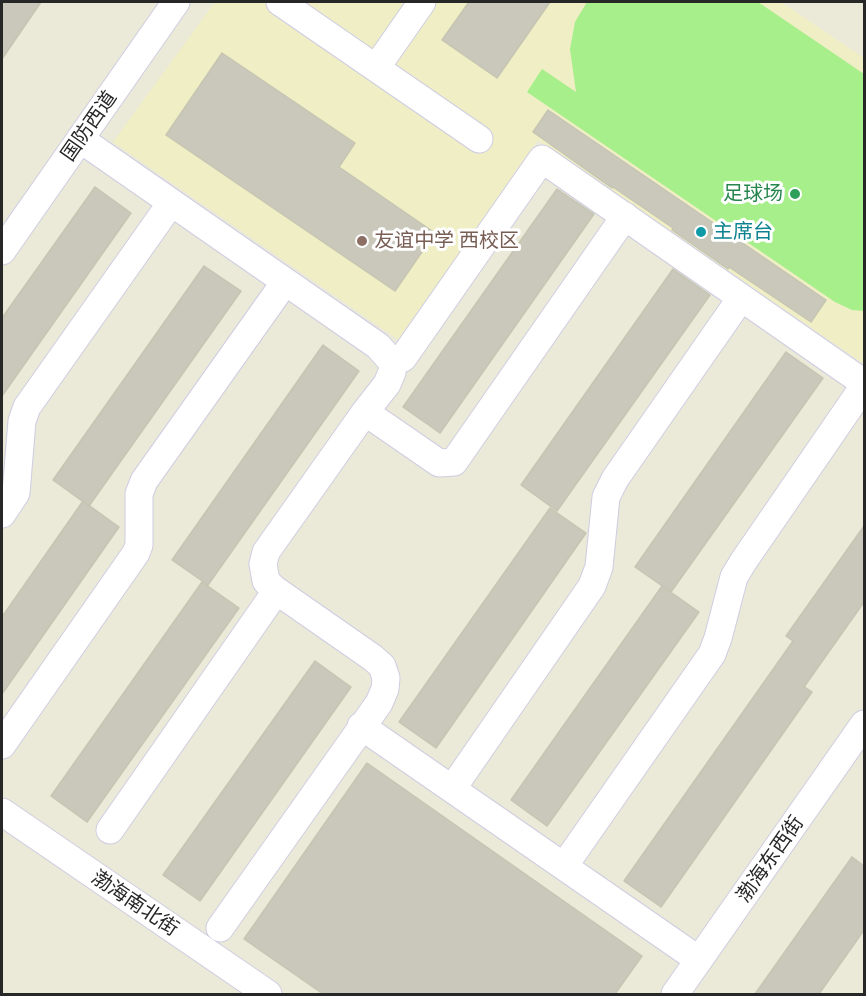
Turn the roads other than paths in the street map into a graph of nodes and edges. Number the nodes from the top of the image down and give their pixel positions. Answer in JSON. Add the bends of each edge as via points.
{"nodes":[{"id":1,"x":176,"y":2,"type":"edge"},
{"id":2,"x":280,"y":2,"type":"edge"},
{"id":3,"x":422,"y":2,"type":"edge"},
{"id":4,"x":376,"y":68,"type":"junction"},
{"id":5,"x":80,"y":139,"type":"junction"},
{"id":6,"x":478,"y":139,"type":"dead end"},
{"id":7,"x":171,"y":203,"type":"junction"},
{"id":8,"x":625,"y":216,"type":"junction"},
{"id":9,"x":9,"y":224,"type":"edge"},
{"id":10,"x":2,"y":251,"type":"edge"},
{"id":11,"x":285,"y":282,"type":"junction"},
{"id":12,"x":741,"y":298,"type":"junction"},
{"id":13,"x":393,"y":363,"type":"junction"},
{"id":14,"x":864,"y":384,"type":"edge"},
{"id":15,"x":365,"y":412,"type":"junction"},
{"id":16,"x":2,"y":514,"type":"edge"},
{"id":17,"x":274,"y":589,"type":"junction"},
{"id":18,"x":864,"y":724,"type":"edge"},
{"id":19,"x":361,"y":726,"type":"junction"},
{"id":20,"x":2,"y":745,"type":"edge"},
{"id":21,"x":452,"y":789,"type":"junction"},
{"id":22,"x":2,"y":812,"type":"edge"},
{"id":23,"x":110,"y":830,"type":"dead end"},
{"id":24,"x":564,"y":866,"type":"junction"},
{"id":25,"x":220,"y":928,"type":"dead end"},
{"id":26,"x":699,"y":960,"type":"junction"},
{"id":27,"x":268,"y":994,"type":"edge"},
{"id":28,"x":675,"y":994,"type":"edge"}],
"edges":[{"from":1,"to":5,"type":"street","name":"国防西道"},
{"from":2,"to":4,"type":"street"},
{"from":3,"to":4,"type":"street"},
{"from":4,"to":6,"type":"street"},
{"from":5,"to":7,"type":"street"},
{"from":5,"to":9,"type":"street","name":"国防西道"},
{"from":7,"to":11,"type":"street"},
{"from":7,"to":16,"type":"street","via":[[27,407],[22,422],[16,493]]},
{"from":8,"to":12,"type":"street"},
{"from":8,"to":13,"type":"street","via":[[542,159],[403,358]]},
{"from":8,"to":15,"type":"street","via":[[454,462],[439,463]]},
{"from":9,"to":10,"type":"street","name":"国防西道"},
{"from":11,"to":13,"type":"street","via":[[378,346]]},
{"from":11,"to":20,"type":"street","via":[[144,481],[139,494],[136,554]]},
{"from":12,"to":14,"type":"street"},
{"from":12,"to":21,"type":"street","via":[[615,479],[606,497],[599,567],[592,586]]},
{"from":13,"to":15,"type":"street","via":[[387,384]]},
{"from":14,"to":24,"type":"street","via":[[734,577],[712,654]]},
{"from":15,"to":17,"type":"street","via":[[266,552],[266,581]]},
{"from":17,"to":19,"type":"street","via":[[382,666],[385,689]]},
{"from":17,"to":23,"type":"street"},
{"from":18,"to":26,"type":"street","name":"渤海东西街"},
{"from":19,"to":21,"type":"street"},
{"from":19,"to":25,"type":"street"},
{"from":21,"to":24,"type":"street"},
{"from":22,"to":27,"type":"street","name":"渤海南北街"},
{"from":24,"to":26,"type":"street"},
{"from":26,"to":28,"type":"street","name":"渤海东西街"}]}
